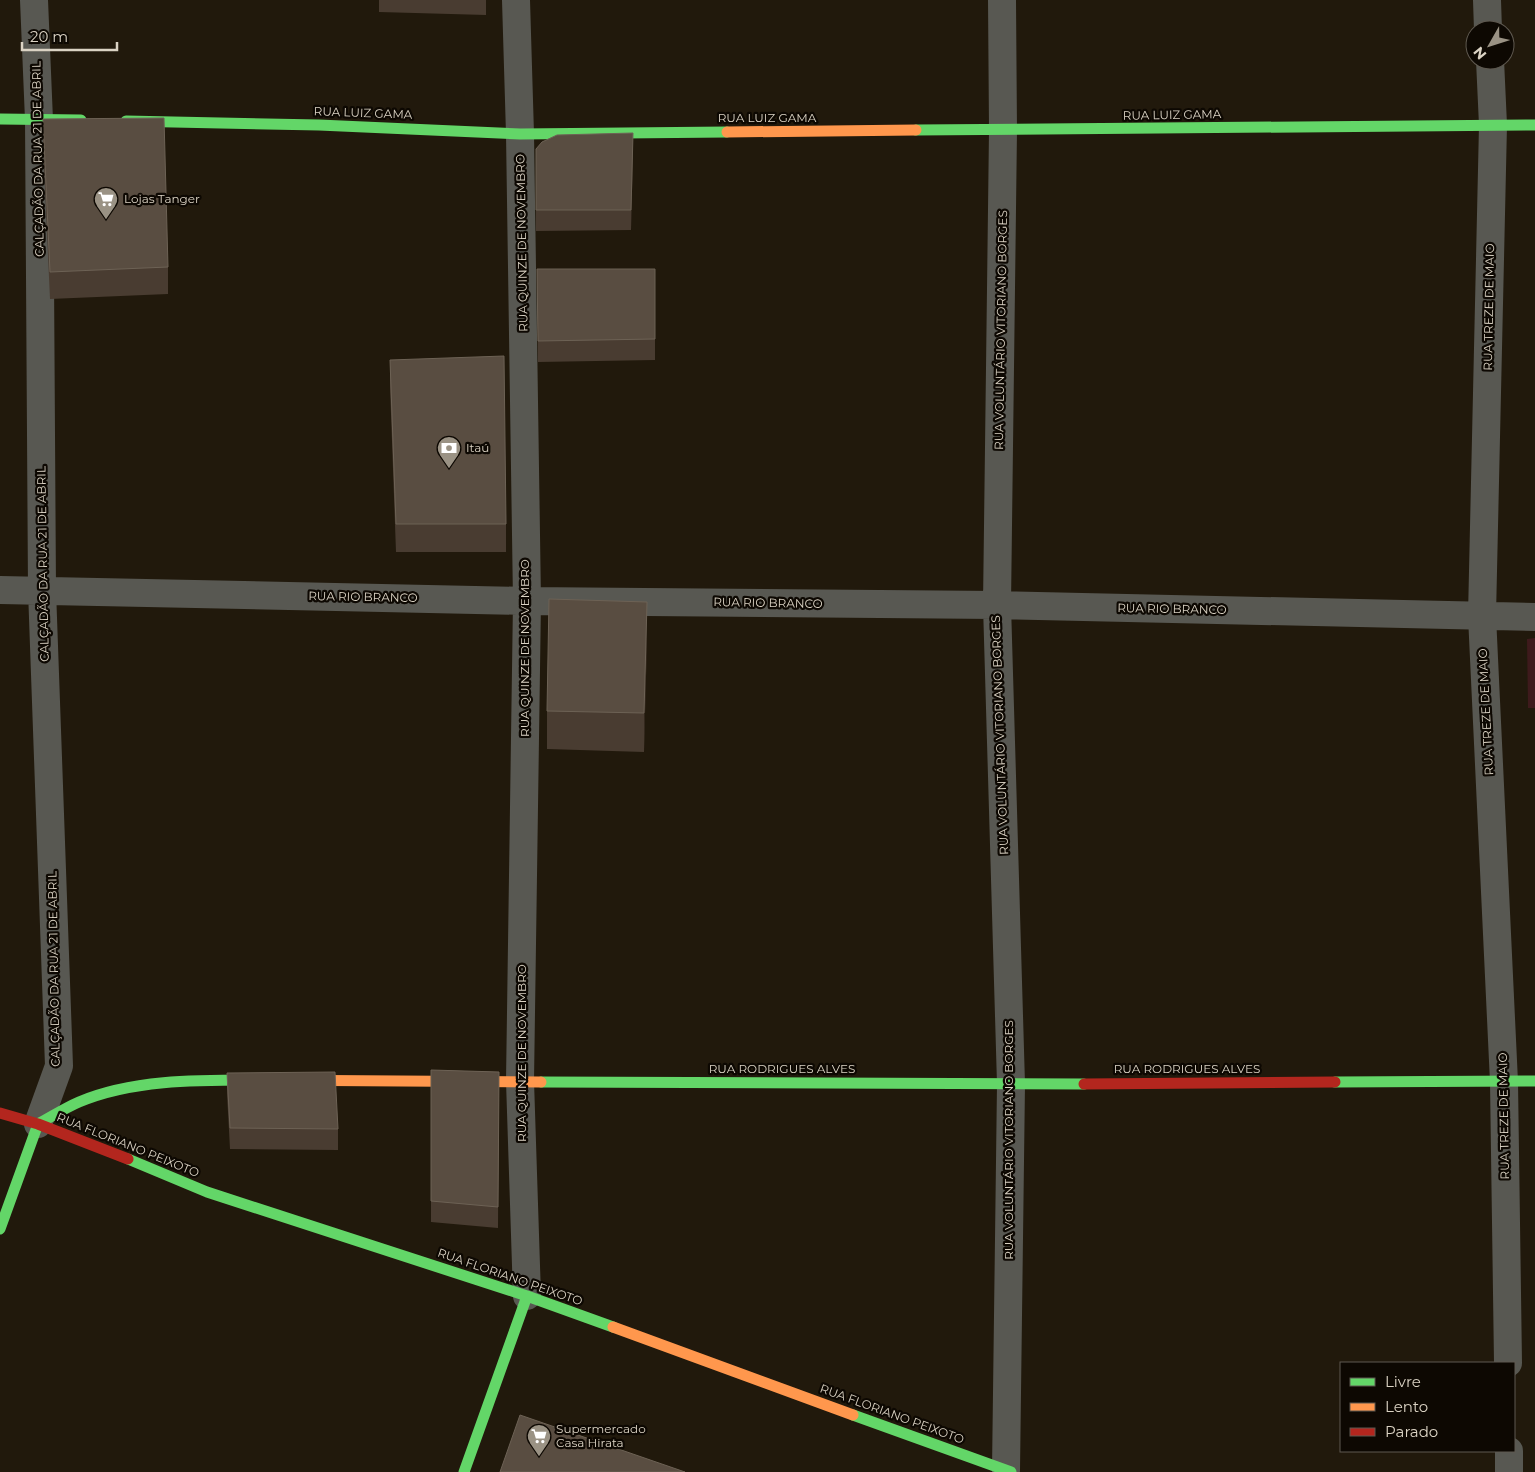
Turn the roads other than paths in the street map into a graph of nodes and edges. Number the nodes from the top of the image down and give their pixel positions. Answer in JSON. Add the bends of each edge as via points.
{"nodes":[{"id":1,"x":34,"y":0,"type":"edge"},
{"id":2,"x":516,"y":0,"type":"edge"},
{"id":3,"x":1002,"y":0,"type":"edge"},
{"id":4,"x":1487,"y":0,"type":"edge"},
{"id":5,"x":1488,"y":20,"type":"edge"},
{"id":6,"x":1490,"y":70,"type":"edge"},
{"id":7,"x":0,"y":119,"type":"edge"},
{"id":8,"x":39,"y":120,"type":"junction"},
{"id":9,"x":97,"y":121,"type":"edge"},
{"id":10,"x":116,"y":121,"type":"edge"},
{"id":11,"x":1493,"y":125,"type":"junction"},
{"id":12,"x":1535,"y":126,"type":"edge"},
{"id":13,"x":1003,"y":130,"type":"junction"},
{"id":14,"x":520,"y":134,"type":"junction"},
{"id":15,"x":0,"y":590,"type":"edge"},
{"id":16,"x":42,"y":590,"type":"junction"},
{"id":17,"x":527,"y":601,"type":"junction"},
{"id":18,"x":997,"y":605,"type":"junction"},
{"id":19,"x":1482,"y":616,"type":"junction"},
{"id":20,"x":1535,"y":617,"type":"edge"},
{"id":21,"x":1535,"y":1081,"type":"edge"},
{"id":22,"x":520,"y":1082,"type":"junction"},
{"id":23,"x":1504,"y":1082,"type":"junction"},
{"id":24,"x":1011,"y":1084,"type":"junction"},
{"id":25,"x":0,"y":1113,"type":"edge"},
{"id":26,"x":38,"y":1124,"type":"junction"},
{"id":27,"x":0,"y":1229,"type":"edge"},
{"id":28,"x":527,"y":1296,"type":"junction"},
{"id":29,"x":1508,"y":1362,"type":"edge"},
{"id":30,"x":1509,"y":1452,"type":"edge"},
{"id":31,"x":1008,"y":1471,"type":"edge"},
{"id":32,"x":464,"y":1472,"type":"edge"},
{"id":33,"x":1509,"y":1472,"type":"edge"}],
"edges":[{"from":1,"to":8,"type":"street","name":"CALÇADÃO DA RUA 21 DE ABRIL"},
{"from":2,"to":14,"type":"street","name":"RUA QUINZE DE NOVEMBRO"},
{"from":3,"to":13,"type":"street","name":"RUA VOLUNTÁRIO VITORIANO BORGES"},
{"from":4,"to":5,"type":"street"},
{"from":6,"to":11,"type":"street","name":"RUA TREZE DE MAIO"},
{"from":7,"to":8,"type":"street"},
{"from":8,"to":9,"type":"street"},
{"from":8,"to":16,"type":"street","name":"CALÇADÃO DA RUA 21 DE ABRIL"},
{"from":10,"to":14,"type":"street","name":"RUA LUIZ GAMA","via":[[319,125]]},
{"from":11,"to":12,"type":"street","name":"RUA LUIZ GAMA"},
{"from":11,"to":13,"type":"street","name":"RUA LUIZ GAMA"},
{"from":11,"to":19,"type":"street","name":"RUA TREZE DE MAIO"},
{"from":13,"to":14,"type":"street","name":"RUA LUIZ GAMA"},
{"from":13,"to":18,"type":"street","name":"RUA VOLUNTÁRIO VITORIANO BORGES"},
{"from":14,"to":17,"type":"street","name":"RUA QUINZE DE NOVEMBRO"},
{"from":15,"to":16,"type":"street","name":"RUA RIO BRANCO"},
{"from":16,"to":17,"type":"street","name":"RUA RIO BRANCO"},
{"from":16,"to":26,"type":"street","name":"CALÇADÃO DA RUA 21 DE ABRIL","via":[[59,1066]]},
{"from":17,"to":18,"type":"street","name":"RUA RIO BRANCO"},
{"from":17,"to":22,"type":"street","name":"RUA QUINZE DE NOVEMBRO"},
{"from":18,"to":19,"type":"street","name":"RUA RIO BRANCO"},
{"from":18,"to":24,"type":"street","name":"RUA VOLUNTÁRIO VITORIANO BORGES"},
{"from":19,"to":20,"type":"street","name":"RUA RIO BRANCO"},
{"from":19,"to":23,"type":"street","name":"RUA TREZE DE MAIO"},
{"from":21,"to":23,"type":"street","name":"RUA RODRIGUES ALVES"},
{"from":22,"to":24,"type":"street","name":"RUA RODRIGUES ALVES"},
{"from":22,"to":26,"type":"street","name":"RUA RODRIGUES ALVES","via":[[201,1080],[125,1088],[79,1102]]},
{"from":22,"to":28,"type":"street","name":"RUA QUINZE DE NOVEMBRO"},
{"from":23,"to":24,"type":"street","name":"RUA RODRIGUES ALVES"},
{"from":23,"to":29,"type":"street","name":"RUA TREZE DE MAIO"},
{"from":24,"to":31,"type":"street","name":"RUA VOLUNTÁRIO VITORIANO BORGES"},
{"from":25,"to":26,"type":"street","name":"RUA FLORIANO PEIXOTO"},
{"from":26,"to":27,"type":"street"},
{"from":26,"to":28,"type":"street","name":"RUA FLORIANO PEIXOTO","via":[[206,1192]]},
{"from":28,"to":31,"type":"street","name":"RUA FLORIANO PEIXOTO"},
{"from":28,"to":32,"type":"street"},
{"from":30,"to":33,"type":"street"}]}
